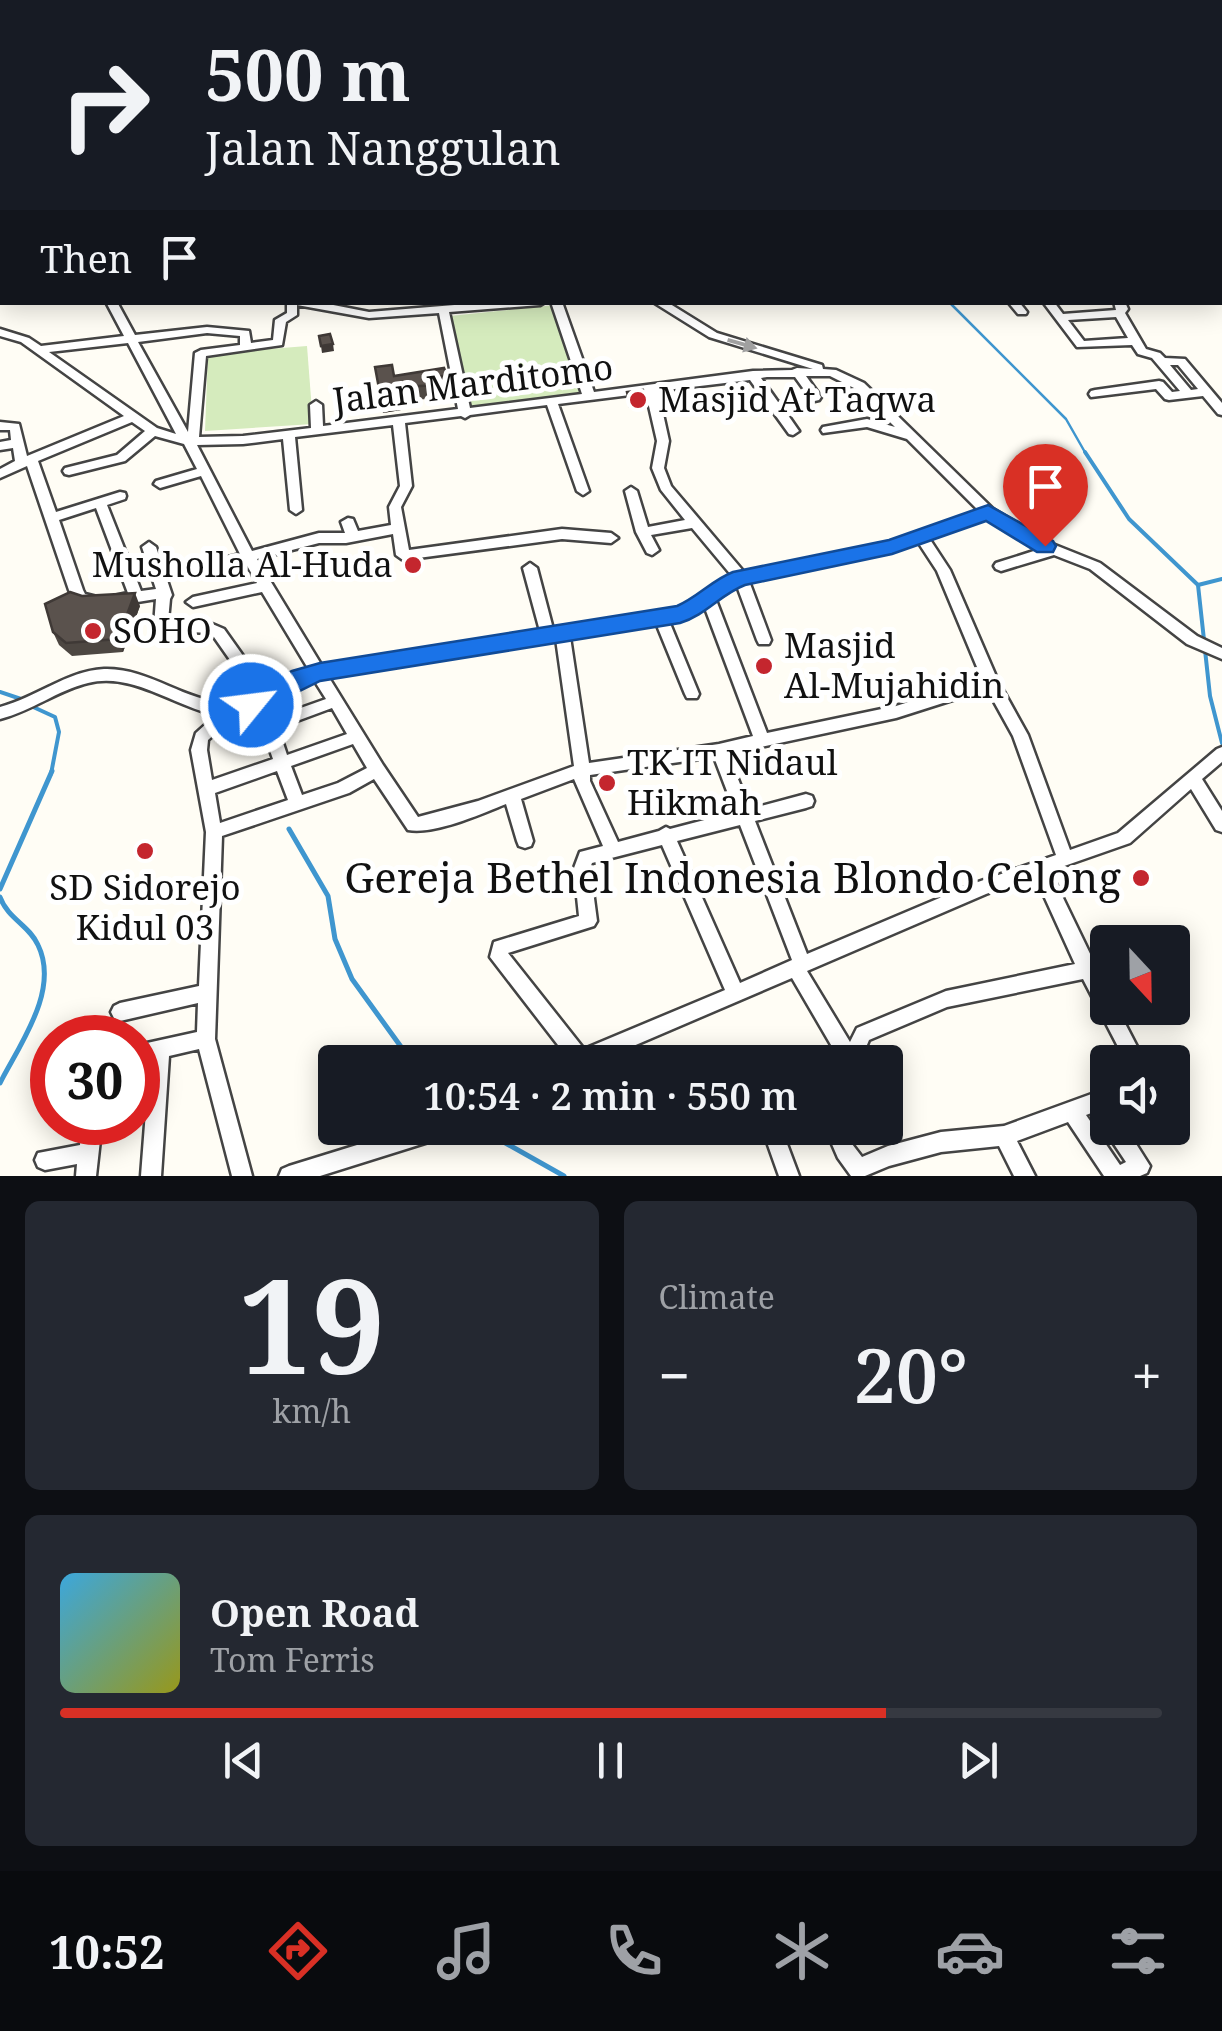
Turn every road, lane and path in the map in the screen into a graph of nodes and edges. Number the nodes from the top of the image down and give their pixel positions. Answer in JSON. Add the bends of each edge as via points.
{"nodes":[{"id":1,"x":113,"y":305,"type":"edge"},
{"id":2,"x":294,"y":305,"type":"edge"},
{"id":3,"x":312,"y":305,"type":"edge"},
{"id":4,"x":557,"y":305,"type":"edge"},
{"id":5,"x":663,"y":305,"type":"edge"},
{"id":6,"x":1015,"y":305,"type":"edge"},
{"id":7,"x":1052,"y":305,"type":"edge"},
{"id":8,"x":1064,"y":305,"type":"edge"},
{"id":9,"x":468,"y":306,"type":"edge"},
{"id":10,"x":412,"y":308,"type":"edge"},
{"id":11,"x":1119,"y":308,"type":"edge"},
{"id":12,"x":444,"y":312,"type":"junction"},
{"id":13,"x":1022,"y":312,"type":"dead end"},
{"id":14,"x":1089,"y":315,"type":"junction"},
{"id":15,"x":1067,"y":317,"type":"junction"},
{"id":16,"x":0,"y":332,"type":"edge"},
{"id":17,"x":212,"y":332,"type":"junction"},
{"id":18,"x":130,"y":338,"type":"junction"},
{"id":19,"x":1134,"y":341,"type":"junction"},
{"id":20,"x":1106,"y":344,"type":"junction"},
{"id":21,"x":246,"y":347,"type":"junction"},
{"id":22,"x":38,"y":350,"type":"junction"},
{"id":23,"x":212,"y":351,"type":"junction"},
{"id":24,"x":1162,"y":362,"type":"junction"},
{"id":25,"x":797,"y":371,"type":"junction"},
{"id":26,"x":832,"y":372,"type":"junction"},
{"id":27,"x":753,"y":376,"type":"junction"},
{"id":28,"x":651,"y":388,"type":"junction"},
{"id":29,"x":1206,"y":392,"type":"junction"},
{"id":30,"x":1096,"y":394,"type":"dead end"},
{"id":31,"x":1188,"y":394,"type":"junction"},
{"id":32,"x":589,"y":396,"type":"junction"},
{"id":33,"x":552,"y":403,"type":"junction"},
{"id":34,"x":316,"y":405,"type":"dead end"},
{"id":35,"x":775,"y":406,"type":"junction"},
{"id":36,"x":1222,"y":411,"type":"edge"},
{"id":37,"x":465,"y":414,"type":"junction"},
{"id":38,"x":133,"y":417,"type":"junction"},
{"id":39,"x":400,"y":422,"type":"junction"},
{"id":40,"x":0,"y":426,"type":"edge"},
{"id":41,"x":793,"y":430,"type":"dead end"},
{"id":42,"x":827,"y":430,"type":"dead end"},
{"id":43,"x":153,"y":431,"type":"junction"},
{"id":44,"x":318,"y":432,"type":"junction"},
{"id":45,"x":289,"y":435,"type":"junction"},
{"id":46,"x":915,"y":438,"type":"junction"},
{"id":47,"x":189,"y":441,"type":"junction"},
{"id":48,"x":17,"y":443,"type":"junction"},
{"id":49,"x":0,"y":446,"type":"edge"},
{"id":50,"x":27,"y":461,"type":"junction"},
{"id":51,"x":203,"y":471,"type":"junction"},
{"id":52,"x":69,"y":472,"type":"dead end"},
{"id":53,"x":0,"y":474,"type":"edge"},
{"id":54,"x":160,"y":484,"type":"dead end"},
{"id":55,"x":631,"y":491,"type":"dead end"},
{"id":56,"x":583,"y":492,"type":"dead end"},
{"id":57,"x":120,"y":496,"type":"dead end"},
{"id":58,"x":100,"y":502,"type":"junction"},
{"id":59,"x":296,"y":510,"type":"dead end"},
{"id":60,"x":988,"y":512,"type":"junction"},
{"id":61,"x":51,"y":518,"type":"junction"},
{"id":62,"x":348,"y":522,"type":"dead end"},
{"id":63,"x":692,"y":523,"type":"junction"},
{"id":64,"x":396,"y":529,"type":"junction"},
{"id":65,"x":643,"y":532,"type":"junction"},
{"id":66,"x":353,"y":537,"type":"junction"},
{"id":67,"x":611,"y":538,"type":"dead end"},
{"id":68,"x":922,"y":538,"type":"junction"},
{"id":69,"x":149,"y":548,"type":"dead end"},
{"id":70,"x":652,"y":550,"type":"dead end"},
{"id":71,"x":1053,"y":550,"type":"junction"},
{"id":72,"x":248,"y":556,"type":"junction"},
{"id":73,"x":1001,"y":566,"type":"dead end"},
{"id":74,"x":199,"y":568,"type":"dead end"},
{"id":75,"x":530,"y":568,"type":"dead end"},
{"id":76,"x":741,"y":578,"type":"junction"},
{"id":77,"x":265,"y":586,"type":"junction"},
{"id":78,"x":165,"y":595,"type":"junction"},
{"id":79,"x":137,"y":598,"type":"junction"},
{"id":80,"x":708,"y":598,"type":"junction"},
{"id":81,"x":194,"y":602,"type":"dead end"},
{"id":82,"x":661,"y":619,"type":"junction"},
{"id":83,"x":555,"y":635,"type":"junction"},
{"id":84,"x":764,"y":640,"type":"dead end"},
{"id":85,"x":1217,"y":653,"type":"edge"},
{"id":86,"x":320,"y":672,"type":"junction"},
{"id":87,"x":991,"y":682,"type":"junction"},
{"id":88,"x":692,"y":694,"type":"dead end"},
{"id":89,"x":265,"y":699,"type":"junction"},
{"id":90,"x":336,"y":701,"type":"junction"},
{"id":91,"x":231,"y":710,"type":"junction"},
{"id":92,"x":0,"y":713,"type":"edge"},
{"id":93,"x":356,"y":737,"type":"junction"},
{"id":94,"x":762,"y":740,"type":"junction"},
{"id":95,"x":719,"y":750,"type":"junction"},
{"id":96,"x":1218,"y":756,"type":"edge"},
{"id":97,"x":283,"y":762,"type":"junction"},
{"id":98,"x":377,"y":770,"type":"junction"},
{"id":99,"x":582,"y":770,"type":"junction"},
{"id":100,"x":1193,"y":778,"type":"junction"},
{"id":101,"x":206,"y":789,"type":"junction"},
{"id":102,"x":512,"y":796,"type":"junction"},
{"id":103,"x":806,"y":801,"type":"dead end"},
{"id":104,"x":297,"y":804,"type":"junction"},
{"id":105,"x":745,"y":814,"type":"junction"},
{"id":106,"x":1222,"y":824,"type":"edge"},
{"id":107,"x":214,"y":832,"type":"junction"},
{"id":108,"x":666,"y":834,"type":"junction"},
{"id":109,"x":525,"y":841,"type":"dead end"},
{"id":110,"x":613,"y":849,"type":"junction"},
{"id":111,"x":1065,"y":857,"type":"junction"},
{"id":112,"x":1040,"y":866,"type":"junction"},
{"id":113,"x":799,"y":965,"type":"junction"},
{"id":114,"x":1086,"y":970,"type":"junction"},
{"id":115,"x":206,"y":993,"type":"junction"},
{"id":116,"x":735,"y":993,"type":"junction"},
{"id":117,"x":120,"y":1012,"type":"dead end"},
{"id":118,"x":206,"y":1039,"type":"junction"},
{"id":119,"x":566,"y":1045,"type":"edge"},
{"id":120,"x":615,"y":1045,"type":"edge"},
{"id":121,"x":841,"y":1045,"type":"edge"},
{"id":122,"x":858,"y":1045,"type":"edge"},
{"id":123,"x":1127,"y":1045,"type":"edge"},
{"id":124,"x":160,"y":1050,"type":"edge"},
{"id":125,"x":1090,"y":1107,"type":"edge"},
{"id":126,"x":1071,"y":1110,"type":"junction"},
{"id":127,"x":1004,"y":1136,"type":"junction"},
{"id":128,"x":89,"y":1145,"type":"edge"},
{"id":129,"x":153,"y":1145,"type":"edge"},
{"id":130,"x":388,"y":1145,"type":"edge"},
{"id":131,"x":778,"y":1145,"type":"edge"},
{"id":132,"x":843,"y":1145,"type":"edge"},
{"id":133,"x":1126,"y":1145,"type":"edge"},
{"id":134,"x":88,"y":1153,"type":"junction"},
{"id":135,"x":45,"y":1160,"type":"dead end"},
{"id":136,"x":864,"y":1171,"type":"edge"},
{"id":137,"x":1143,"y":1171,"type":"edge"},
{"id":138,"x":86,"y":1176,"type":"edge"},
{"id":139,"x":151,"y":1176,"type":"edge"},
{"id":140,"x":242,"y":1176,"type":"edge"},
{"id":141,"x":289,"y":1176,"type":"edge"},
{"id":142,"x":789,"y":1176,"type":"edge"},
{"id":143,"x":1025,"y":1176,"type":"edge"},
{"id":144,"x":1116,"y":1176,"type":"edge"}],
"edges":[{"from":1,"to":18,"type":"street"},
{"from":2,"to":21,"type":"street","via":[[292,315],[281,320],[279,342]]},
{"from":3,"to":10,"type":"street","via":[[366,314]]},
{"from":4,"to":32,"type":"street"},
{"from":5,"to":26,"type":"street","one_way":true,"via":[[713,335]]},
{"from":6,"to":13,"type":"street"},
{"from":7,"to":15,"type":"street"},
{"from":8,"to":15,"type":"street"},
{"from":9,"to":12,"type":"street"},
{"from":10,"to":12,"type":"street"},
{"from":11,"to":14,"type":"street"},
{"from":11,"to":19,"type":"street"},
{"from":12,"to":37,"type":"street"},
{"from":14,"to":15,"type":"street"},
{"from":14,"to":20,"type":"street"},
{"from":15,"to":20,"type":"street","via":[[1080,345]]},
{"from":16,"to":22,"type":"street","name":"Jalan Marditomo"},
{"from":17,"to":18,"type":"street"},
{"from":17,"to":21,"type":"street","via":[[244,333]]},
{"from":17,"to":23,"type":"street"},
{"from":18,"to":22,"type":"street"},
{"from":18,"to":47,"type":"street"},
{"from":19,"to":20,"type":"street"},
{"from":19,"to":24,"type":"street"},
{"from":21,"to":23,"type":"street"},
{"from":22,"to":38,"type":"street","name":"Jalan Marditomo"},
{"from":23,"to":47,"type":"street","via":[[201,354]]},
{"from":24,"to":29,"type":"street","via":[[1182,360]]},
{"from":24,"to":31,"type":"street"},
{"from":25,"to":26,"type":"street","name":"Jalan Marditomo"},
{"from":25,"to":27,"type":"street","name":"Jalan Marditomo"},
{"from":25,"to":35,"type":"street","via":[[815,396]]},
{"from":26,"to":46,"type":"street","name":"Jalan Marditomo","via":[[868,391]]},
{"from":27,"to":28,"type":"street","name":"Jalan Marditomo"},
{"from":27,"to":35,"type":"street"},
{"from":28,"to":32,"type":"street","name":"Jalan Marditomo"},
{"from":28,"to":63,"type":"street","via":[[663,441],[658,468]]},
{"from":29,"to":31,"type":"street"},
{"from":29,"to":36,"type":"street"},
{"from":30,"to":31,"type":"street","via":[[1159,385],[1170,396]]},
{"from":32,"to":33,"type":"street","name":"Jalan Marditomo"},
{"from":33,"to":37,"type":"street","name":"Jalan Marditomo"},
{"from":33,"to":56,"type":"street"},
{"from":34,"to":44,"type":"street"},
{"from":35,"to":41,"type":"street"},
{"from":37,"to":39,"type":"street","name":"Jalan Marditomo"},
{"from":38,"to":43,"type":"street","name":"Jalan Marditomo"},
{"from":38,"to":50,"type":"street"},
{"from":39,"to":44,"type":"street","name":"Jalan Marditomo"},
{"from":39,"to":64,"type":"street","via":[[406,486],[395,507]]},
{"from":40,"to":48,"type":"street","via":[[13,424]]},
{"from":42,"to":46,"type":"street","via":[[868,423]]},
{"from":43,"to":47,"type":"street","name":"Jalan Marditomo"},
{"from":43,"to":52,"type":"street","via":[[119,459]]},
{"from":44,"to":45,"type":"street","name":"Jalan Marditomo"},
{"from":45,"to":47,"type":"street","name":"Jalan Marditomo"},
{"from":45,"to":59,"type":"street"},
{"from":46,"to":60,"type":"street","name":"Jalan Marditomo"},
{"from":47,"to":51,"type":"street"},
{"from":48,"to":49,"type":"street"},
{"from":48,"to":50,"type":"street"},
{"from":50,"to":53,"type":"street"},
{"from":50,"to":61,"type":"street"},
{"from":51,"to":54,"type":"street"},
{"from":51,"to":72,"type":"street"},
{"from":55,"to":65,"type":"street"},
{"from":57,"to":58,"type":"street"},
{"from":58,"to":61,"type":"street"},
{"from":58,"to":79,"type":"street"},
{"from":60,"to":68,"type":"street"},
{"from":60,"to":71,"type":"street","name":"Jalan Marditomo"},
{"from":61,"to":79,"type":"street","via":[[80,598]]},
{"from":62,"to":66,"type":"street"},
{"from":63,"to":65,"type":"street"},
{"from":63,"to":76,"type":"street"},
{"from":64,"to":66,"type":"street"},
{"from":64,"to":67,"type":"street","via":[[401,552],[410,557],[562,534]]},
{"from":65,"to":70,"type":"street"},
{"from":66,"to":72,"type":"street","via":[[318,538]]},
{"from":68,"to":76,"type":"street"},
{"from":68,"to":87,"type":"street"},
{"from":69,"to":78,"type":"street"},
{"from":71,"to":73,"type":"street"},
{"from":71,"to":85,"type":"street","name":"Jalan Marditomo","via":[[1122,584]]},
{"from":72,"to":74,"type":"street"},
{"from":72,"to":77,"type":"street"},
{"from":75,"to":83,"type":"street"},
{"from":76,"to":80,"type":"street"},
{"from":76,"to":84,"type":"street"},
{"from":77,"to":81,"type":"street"},
{"from":77,"to":86,"type":"street"},
{"from":78,"to":79,"type":"street"},
{"from":78,"to":89,"type":"street","via":[[161,626],[219,633]]},
{"from":80,"to":82,"type":"street"},
{"from":80,"to":94,"type":"street"},
{"from":82,"to":83,"type":"street"},
{"from":82,"to":88,"type":"street"},
{"from":83,"to":86,"type":"street"},
{"from":83,"to":99,"type":"street"},
{"from":86,"to":89,"type":"street"},
{"from":86,"to":90,"type":"street"},
{"from":87,"to":94,"type":"street","via":[[896,712]]},
{"from":87,"to":111,"type":"street","via":[[1020,735]]},
{"from":89,"to":91,"type":"street"},
{"from":90,"to":93,"type":"street"},
{"from":90,"to":97,"type":"street","via":[[270,724]]},
{"from":91,"to":92,"type":"street","via":[[193,704],[122,674],[72,682]]},
{"from":91,"to":101,"type":"street","via":[[202,738]]},
{"from":93,"to":97,"type":"street"},
{"from":93,"to":98,"type":"street"},
{"from":94,"to":95,"type":"street"},
{"from":95,"to":99,"type":"street"},
{"from":95,"to":105,"type":"street"},
{"from":96,"to":100,"type":"street"},
{"from":97,"to":101,"type":"street"},
{"from":97,"to":104,"type":"street"},
{"from":98,"to":102,"type":"street","via":[[414,825]]},
{"from":98,"to":104,"type":"street"},
{"from":99,"to":102,"type":"street"},
{"from":99,"to":110,"type":"street"},
{"from":100,"to":106,"type":"street"},
{"from":100,"to":111,"type":"street","via":[[1124,838]]},
{"from":101,"to":107,"type":"street"},
{"from":102,"to":109,"type":"street"},
{"from":103,"to":105,"type":"street"},
{"from":104,"to":107,"type":"street"},
{"from":105,"to":108,"type":"street"},
{"from":105,"to":113,"type":"street"},
{"from":107,"to":115,"type":"street"},
{"from":108,"to":110,"type":"street"},
{"from":108,"to":116,"type":"street"},
{"from":110,"to":119,"type":"street","via":[[582,860],[588,921],[498,952]]},
{"from":111,"to":112,"type":"street"},
{"from":112,"to":113,"type":"street"},
{"from":112,"to":114,"type":"street"},
{"from":113,"to":116,"type":"street"},
{"from":113,"to":121,"type":"street"},
{"from":114,"to":122,"type":"street","via":[[926,1006],[863,1034]]},
{"from":114,"to":123,"type":"street"},
{"from":115,"to":117,"type":"street"},
{"from":115,"to":118,"type":"street"},
{"from":116,"to":120,"type":"street"},
{"from":118,"to":124,"type":"street"},
{"from":118,"to":140,"type":"street"},
{"from":125,"to":126,"type":"street"},
{"from":126,"to":127,"type":"street"},
{"from":126,"to":144,"type":"street"},
{"from":127,"to":136,"type":"street","via":[[940,1142]]},
{"from":127,"to":143,"type":"street"},
{"from":128,"to":134,"type":"street"},
{"from":129,"to":139,"type":"street"},
{"from":130,"to":141,"type":"street"},
{"from":131,"to":142,"type":"street"},
{"from":132,"to":136,"type":"street"},
{"from":133,"to":137,"type":"street"},
{"from":134,"to":135,"type":"street"},
{"from":134,"to":138,"type":"street"},
{"from":137,"to":144,"type":"street"}]}
